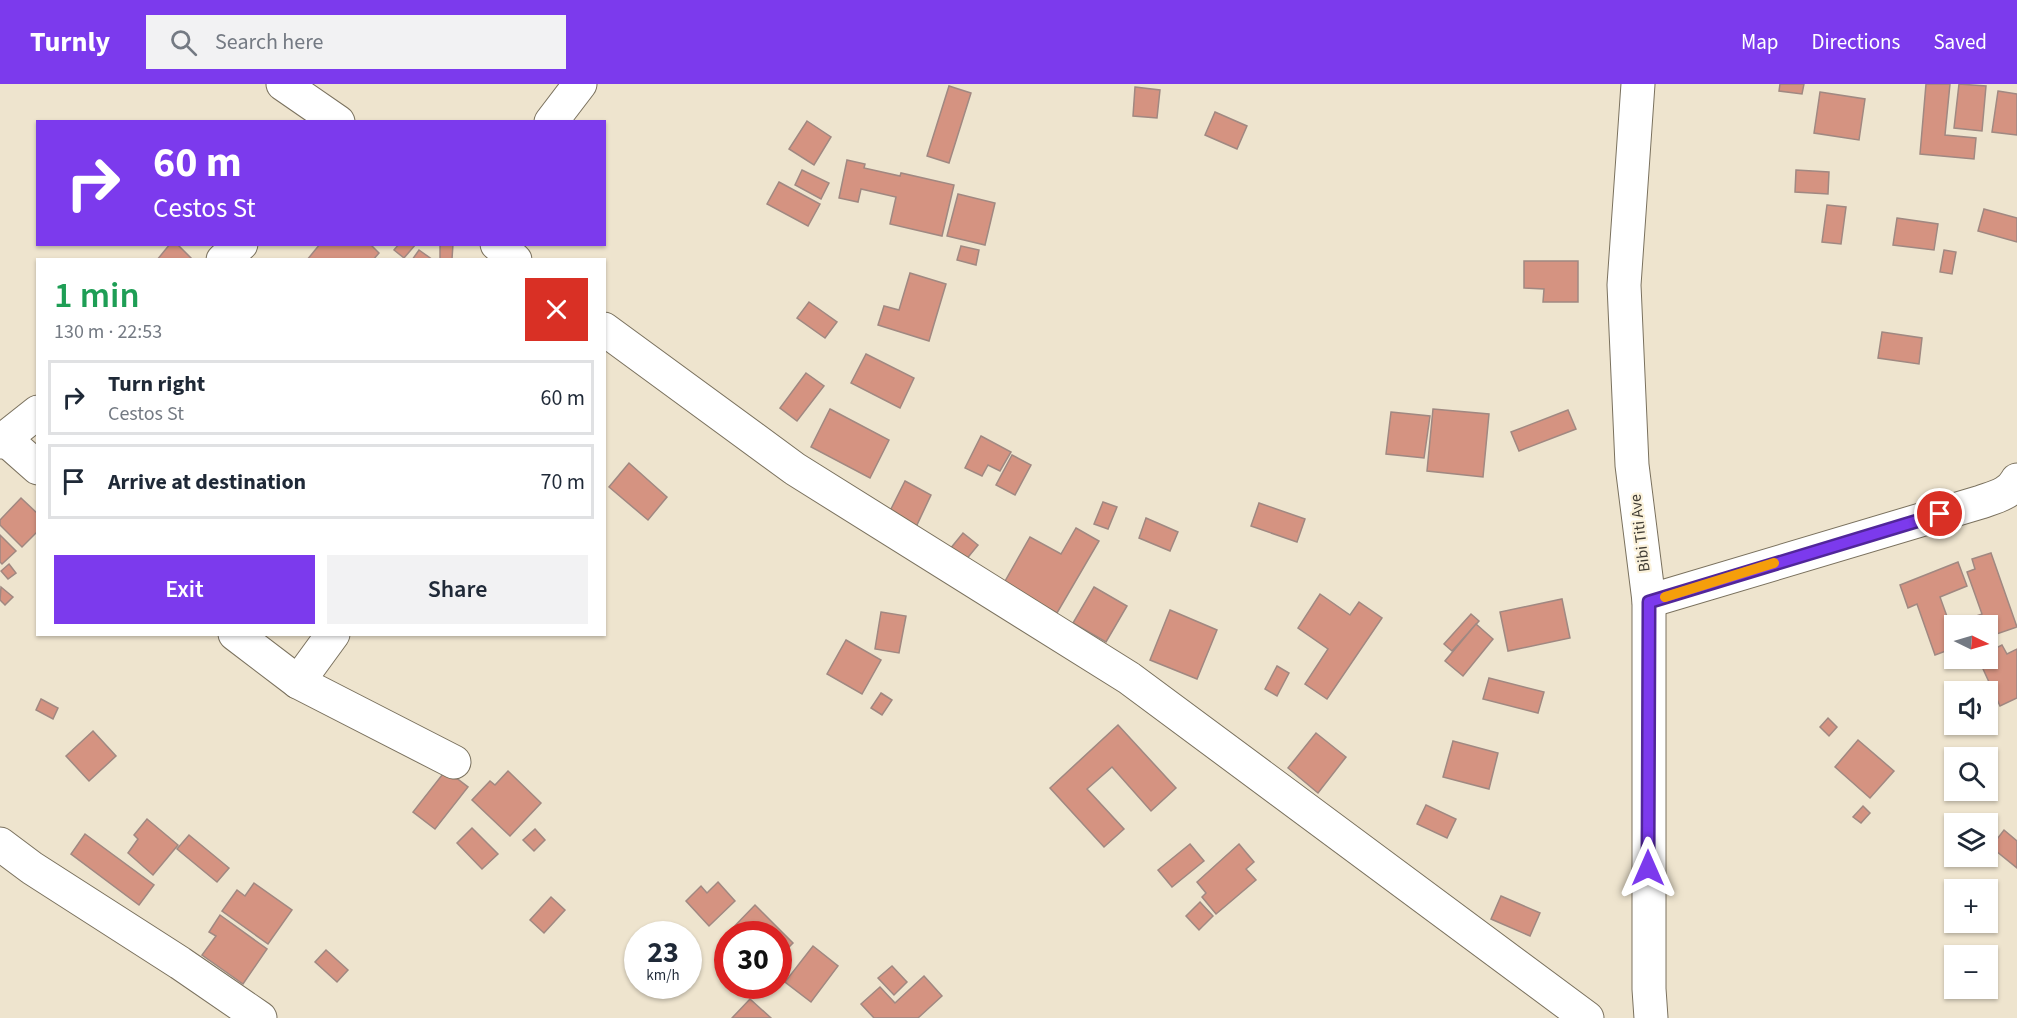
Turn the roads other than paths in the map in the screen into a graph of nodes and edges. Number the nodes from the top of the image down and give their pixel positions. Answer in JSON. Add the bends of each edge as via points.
{"nodes":[{"id":1,"x":283,"y":84,"type":"edge"},
{"id":2,"x":580,"y":84,"type":"edge"},
{"id":3,"x":1638,"y":84,"type":"edge"},
{"id":4,"x":335,"y":120,"type":"edge"},
{"id":5,"x":553,"y":120,"type":"edge"},
{"id":6,"x":239,"y":246,"type":"edge"},
{"id":7,"x":498,"y":246,"type":"edge"},
{"id":8,"x":225,"y":258,"type":"edge"},
{"id":9,"x":513,"y":258,"type":"edge"},
{"id":10,"x":606,"y":330,"type":"edge"},
{"id":11,"x":36,"y":414,"type":"edge"},
{"id":12,"x":2,"y":441,"type":"edge"},
{"id":13,"x":36,"y":466,"type":"edge"},
{"id":14,"x":2017,"y":480,"type":"edge"},
{"id":15,"x":1649,"y":602,"type":"junction"},
{"id":16,"x":239,"y":636,"type":"edge"},
{"id":17,"x":332,"y":636,"type":"edge"},
{"id":18,"x":298,"y":682,"type":"junction"},
{"id":19,"x":454,"y":762,"type":"dead end"},
{"id":20,"x":0,"y":844,"type":"edge"},
{"id":21,"x":260,"y":1018,"type":"edge"},
{"id":22,"x":1587,"y":1018,"type":"edge"},
{"id":23,"x":1651,"y":1018,"type":"edge"}],
"edges":[{"from":1,"to":4,"type":"street"},
{"from":2,"to":5,"type":"street"},
{"from":3,"to":15,"type":"street","name":"Bibi Titi Ave","via":[[1624,285],[1632,465]]},
{"from":6,"to":8,"type":"street"},
{"from":7,"to":9,"type":"street"},
{"from":10,"to":22,"type":"street","via":[[795,469],[1129,678]]},
{"from":11,"to":12,"type":"street"},
{"from":12,"to":13,"type":"street"},
{"from":14,"to":15,"type":"street","via":[[2006,493],[1981,502]]},
{"from":15,"to":23,"type":"street","name":"Bibi Titi Ave"},
{"from":16,"to":18,"type":"street"},
{"from":17,"to":18,"type":"street"},
{"from":18,"to":19,"type":"street"},
{"from":20,"to":21,"type":"street"}]}
